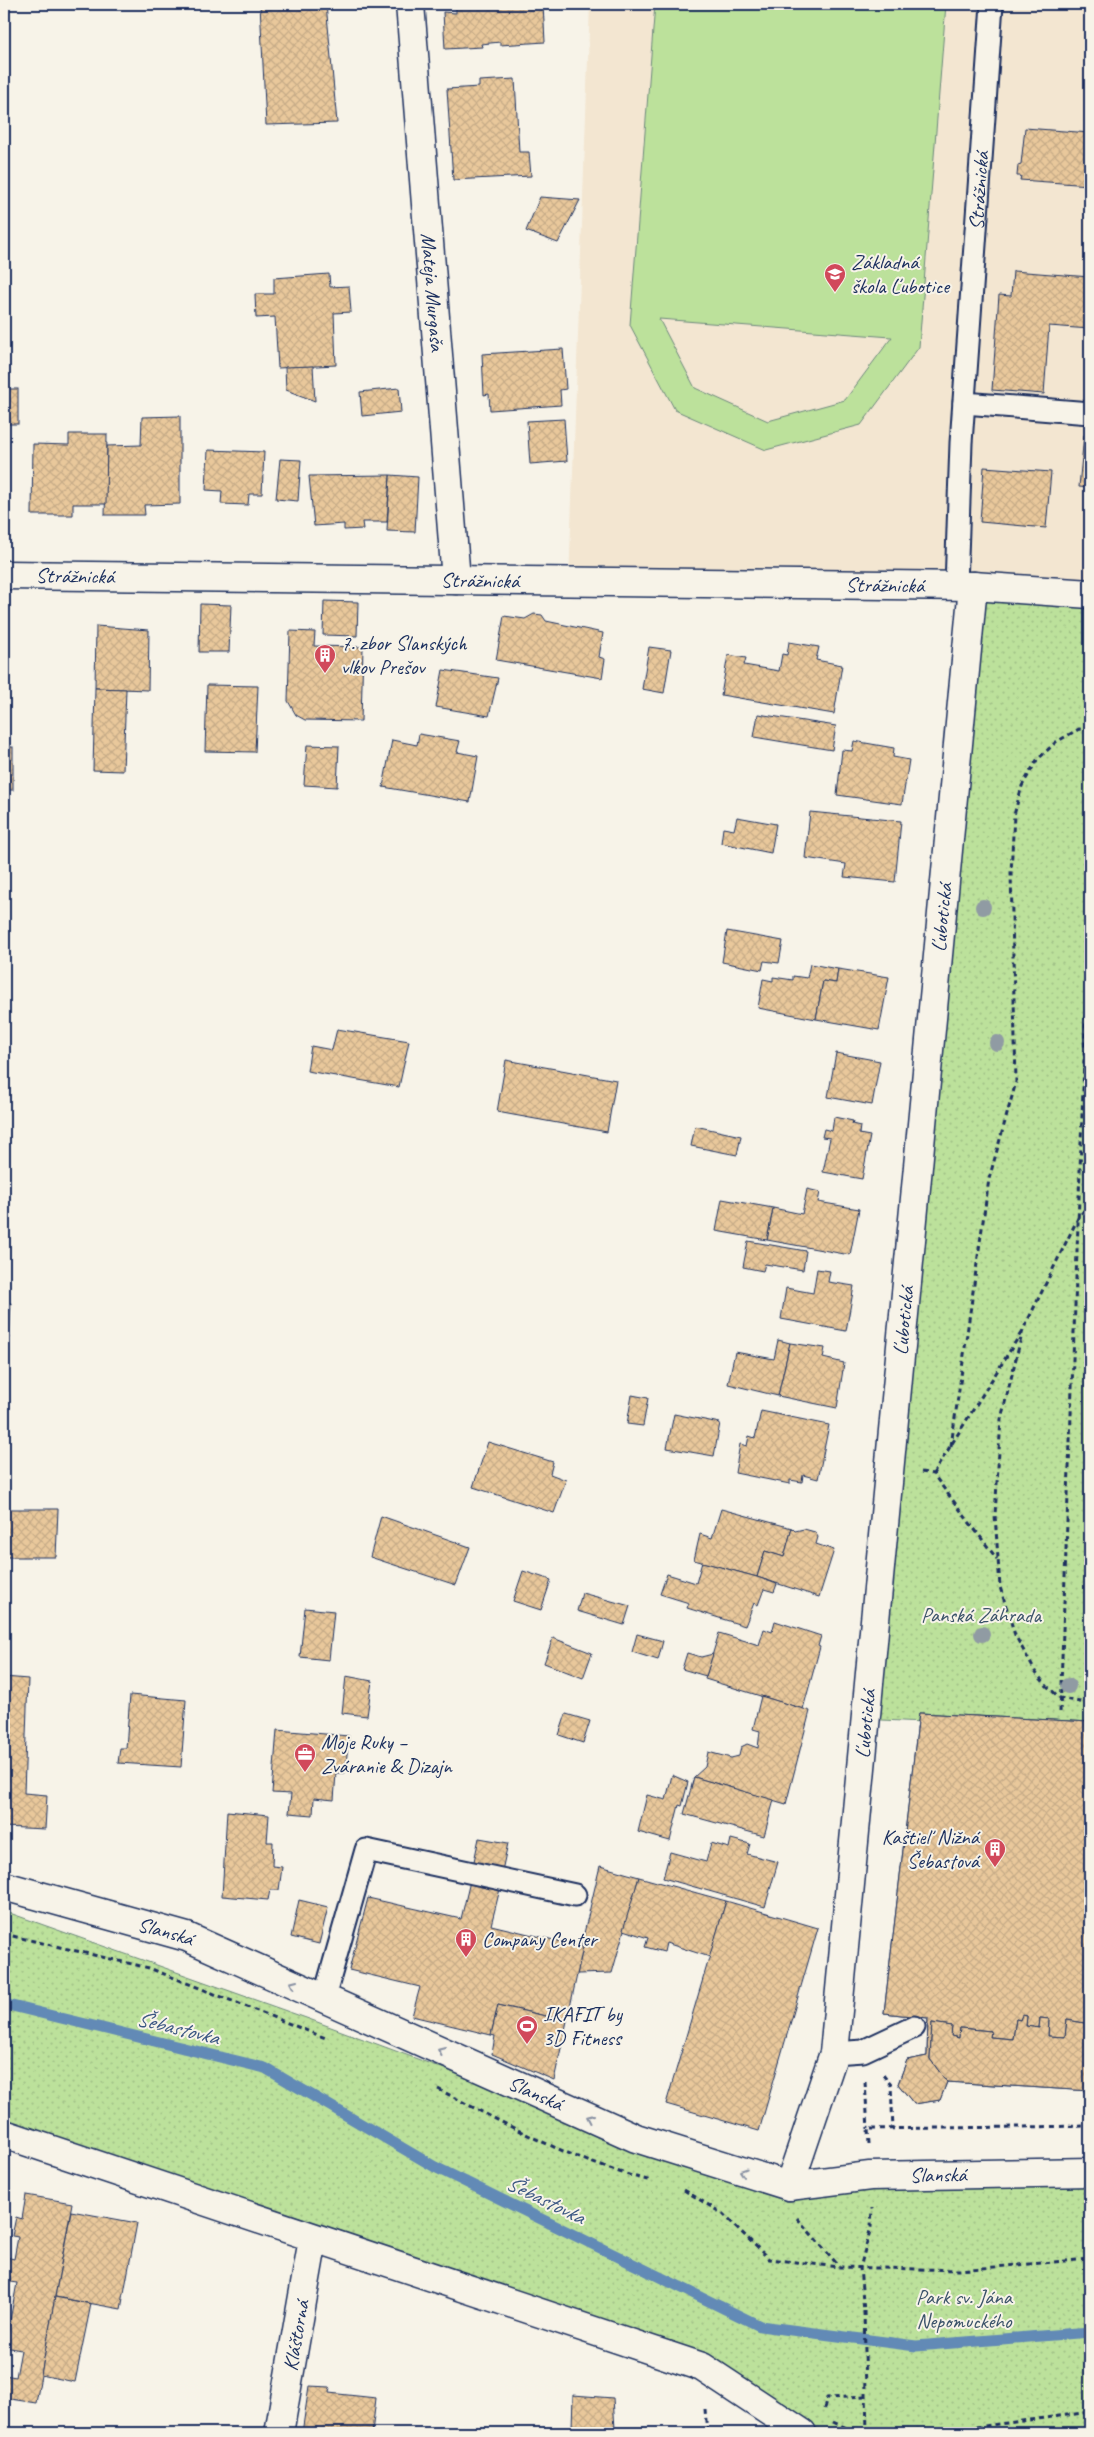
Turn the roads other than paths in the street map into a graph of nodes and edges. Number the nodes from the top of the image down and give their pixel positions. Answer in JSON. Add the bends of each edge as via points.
{"nodes":[{"id":1,"x":410,"y":4,"type":"edge"},
{"id":2,"x":992,"y":4,"type":"edge"},
{"id":3,"x":964,"y":403,"type":"junction"},
{"id":4,"x":1090,"y":413,"type":"edge"},
{"id":5,"x":4,"y":575,"type":"edge"},
{"id":6,"x":456,"y":580,"type":"junction"},
{"id":7,"x":964,"y":586,"type":"junction"},
{"id":8,"x":1090,"y":594,"type":"edge"},
{"id":9,"x":4,"y":1886,"type":"edge"},
{"id":10,"x":575,"y":1895,"type":"dead end"},
{"id":11,"x":324,"y":1998,"type":"junction"},
{"id":12,"x":914,"y":2027,"type":"dead end"},
{"id":13,"x":834,"y":2054,"type":"junction"},
{"id":14,"x":4,"y":2134,"type":"edge"},
{"id":15,"x":1090,"y":2172,"type":"edge"},
{"id":16,"x":789,"y":2186,"type":"junction"},
{"id":17,"x":313,"y":2239,"type":"junction"},
{"id":18,"x":806,"y":2426,"type":"edge"},
{"id":19,"x":279,"y":2433,"type":"edge"}],
"edges":[{"from":1,"to":6,"type":"street","name":"Mateja Murgaša"},
{"from":2,"to":3,"type":"lane","name":"Strážnická"},
{"from":3,"to":4,"type":"lane"},
{"from":3,"to":7,"type":"lane","name":"Strážnická"},
{"from":5,"to":6,"type":"street","name":"Strážnická"},
{"from":6,"to":7,"type":"street","name":"Strážnická"},
{"from":7,"to":8,"type":"street","name":"Strážnická"},
{"from":7,"to":13,"type":"street","name":"Ľubotická"},
{"from":11,"to":9,"type":"street","name":"Slanská","one_way":true,"via":[[187,1937]]},
{"from":10,"to":11,"type":"lane","via":[[366,1850]]},
{"from":16,"to":11,"type":"street","name":"Slanská","one_way":true,"via":[[636,2138]]},
{"from":12,"to":13,"type":"lane","via":[[862,2052]]},
{"from":13,"to":16,"type":"street","name":"Ľubotická"},
{"from":14,"to":17,"type":"street"},
{"from":15,"to":16,"type":"street","name":"Slanská","via":[[870,2176]]},
{"from":17,"to":18,"type":"street","via":[[702,2367]]},
{"from":17,"to":19,"type":"street","name":"Kláštorná"}]}
